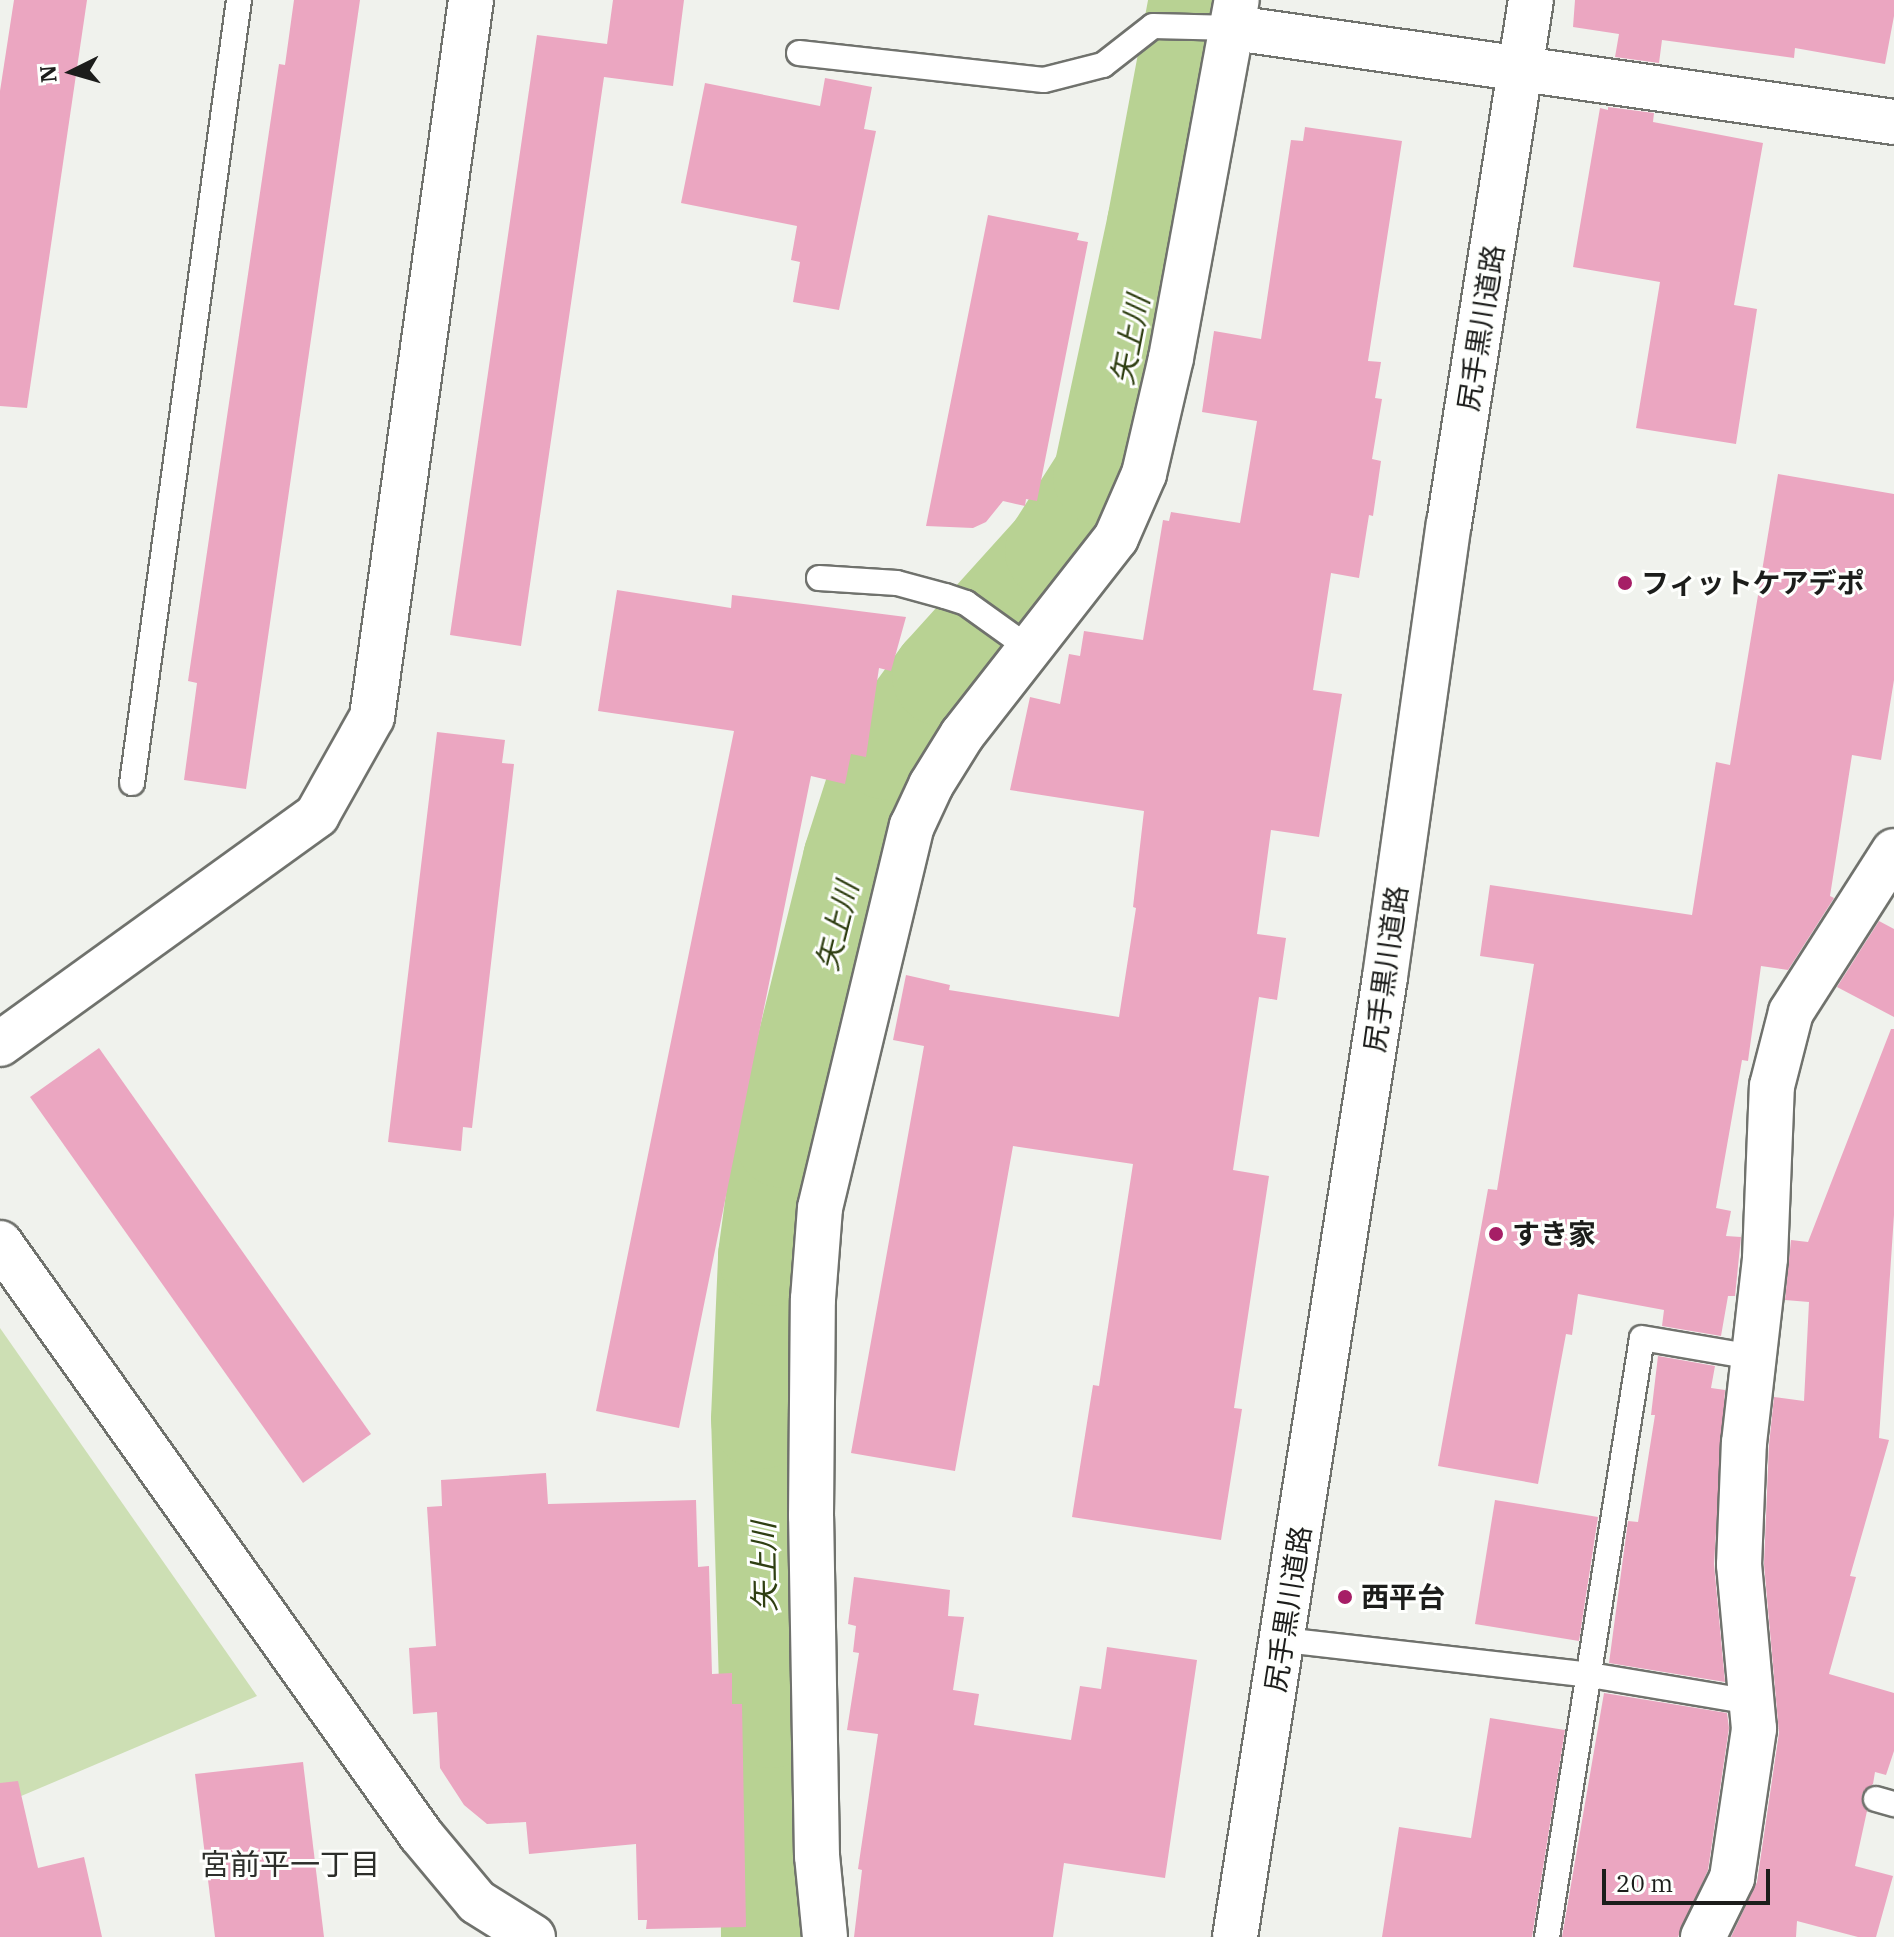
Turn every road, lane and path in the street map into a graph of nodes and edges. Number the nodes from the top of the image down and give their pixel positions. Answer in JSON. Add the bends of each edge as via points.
{"nodes":[{"id":1,"x":239,"y":0,"type":"edge"},
{"id":2,"x":471,"y":0,"type":"edge"},
{"id":3,"x":1531,"y":0,"type":"edge"},
{"id":4,"x":1236,"y":14,"type":"edge"},
{"id":5,"x":799,"y":53,"type":"dead end"},
{"id":6,"x":1522,"y":69,"type":"junction"},
{"id":7,"x":1894,"y":122,"type":"edge"},
{"id":8,"x":819,"y":578,"type":"dead end"},
{"id":9,"x":1030,"y":649,"type":"junction"},
{"id":10,"x":132,"y":783,"type":"dead end"},
{"id":11,"x":1894,"y":851,"type":"edge"},
{"id":12,"x":0,"y":1044,"type":"edge"},
{"id":13,"x":0,"y":1243,"type":"edge"},
{"id":14,"x":1753,"y":1357,"type":"junction"},
{"id":15,"x":1284,"y":1640,"type":"junction"},
{"id":16,"x":1590,"y":1675,"type":"junction"},
{"id":17,"x":1751,"y":1702,"type":"junction"},
{"id":18,"x":533,"y":1937,"type":"edge"},
{"id":19,"x":825,"y":1937,"type":"edge"},
{"id":20,"x":1235,"y":1937,"type":"edge"},
{"id":21,"x":1547,"y":1937,"type":"edge"},
{"id":22,"x":1703,"y":1937,"type":"edge"}],
"edges":[{"from":1,"to":10,"type":"lane"},
{"from":2,"to":12,"type":"street","via":[[372,717],[317,815]]},
{"from":3,"to":6,"type":"street","name":"尻手黒川道路"},
{"from":4,"to":5,"type":"lane","via":[[1153,26],[1103,65],[1044,80]]},
{"from":4,"to":6,"type":"street"},
{"from":4,"to":9,"type":"street","via":[[1144,474],[1116,538]]},
{"from":6,"to":7,"type":"street"},
{"from":6,"to":15,"type":"street","name":"尻手黒川道路","via":[[1449,524]]},
{"from":8,"to":9,"type":"lane","via":[[897,583],[966,603]]},
{"from":9,"to":19,"type":"street","via":[[962,735],[912,826],[820,1208],[813,1299],[811,1516],[817,1856]]},
{"from":11,"to":14,"type":"street","via":[[1791,1012],[1772,1086],[1765,1258]]},
{"from":13,"to":18,"type":"street","via":[[421,1835],[477,1902]]},
{"from":14,"to":16,"type":"lane","via":[[1642,1338]]},
{"from":14,"to":17,"type":"street","via":[[1739,1565]]},
{"from":15,"to":16,"type":"lane"},
{"from":15,"to":20,"type":"street","name":"尻手黒川道路"},
{"from":16,"to":17,"type":"lane"},
{"from":16,"to":21,"type":"lane"},
{"from":17,"to":22,"type":"street","via":[[1754,1729],[1732,1878]]}]}
